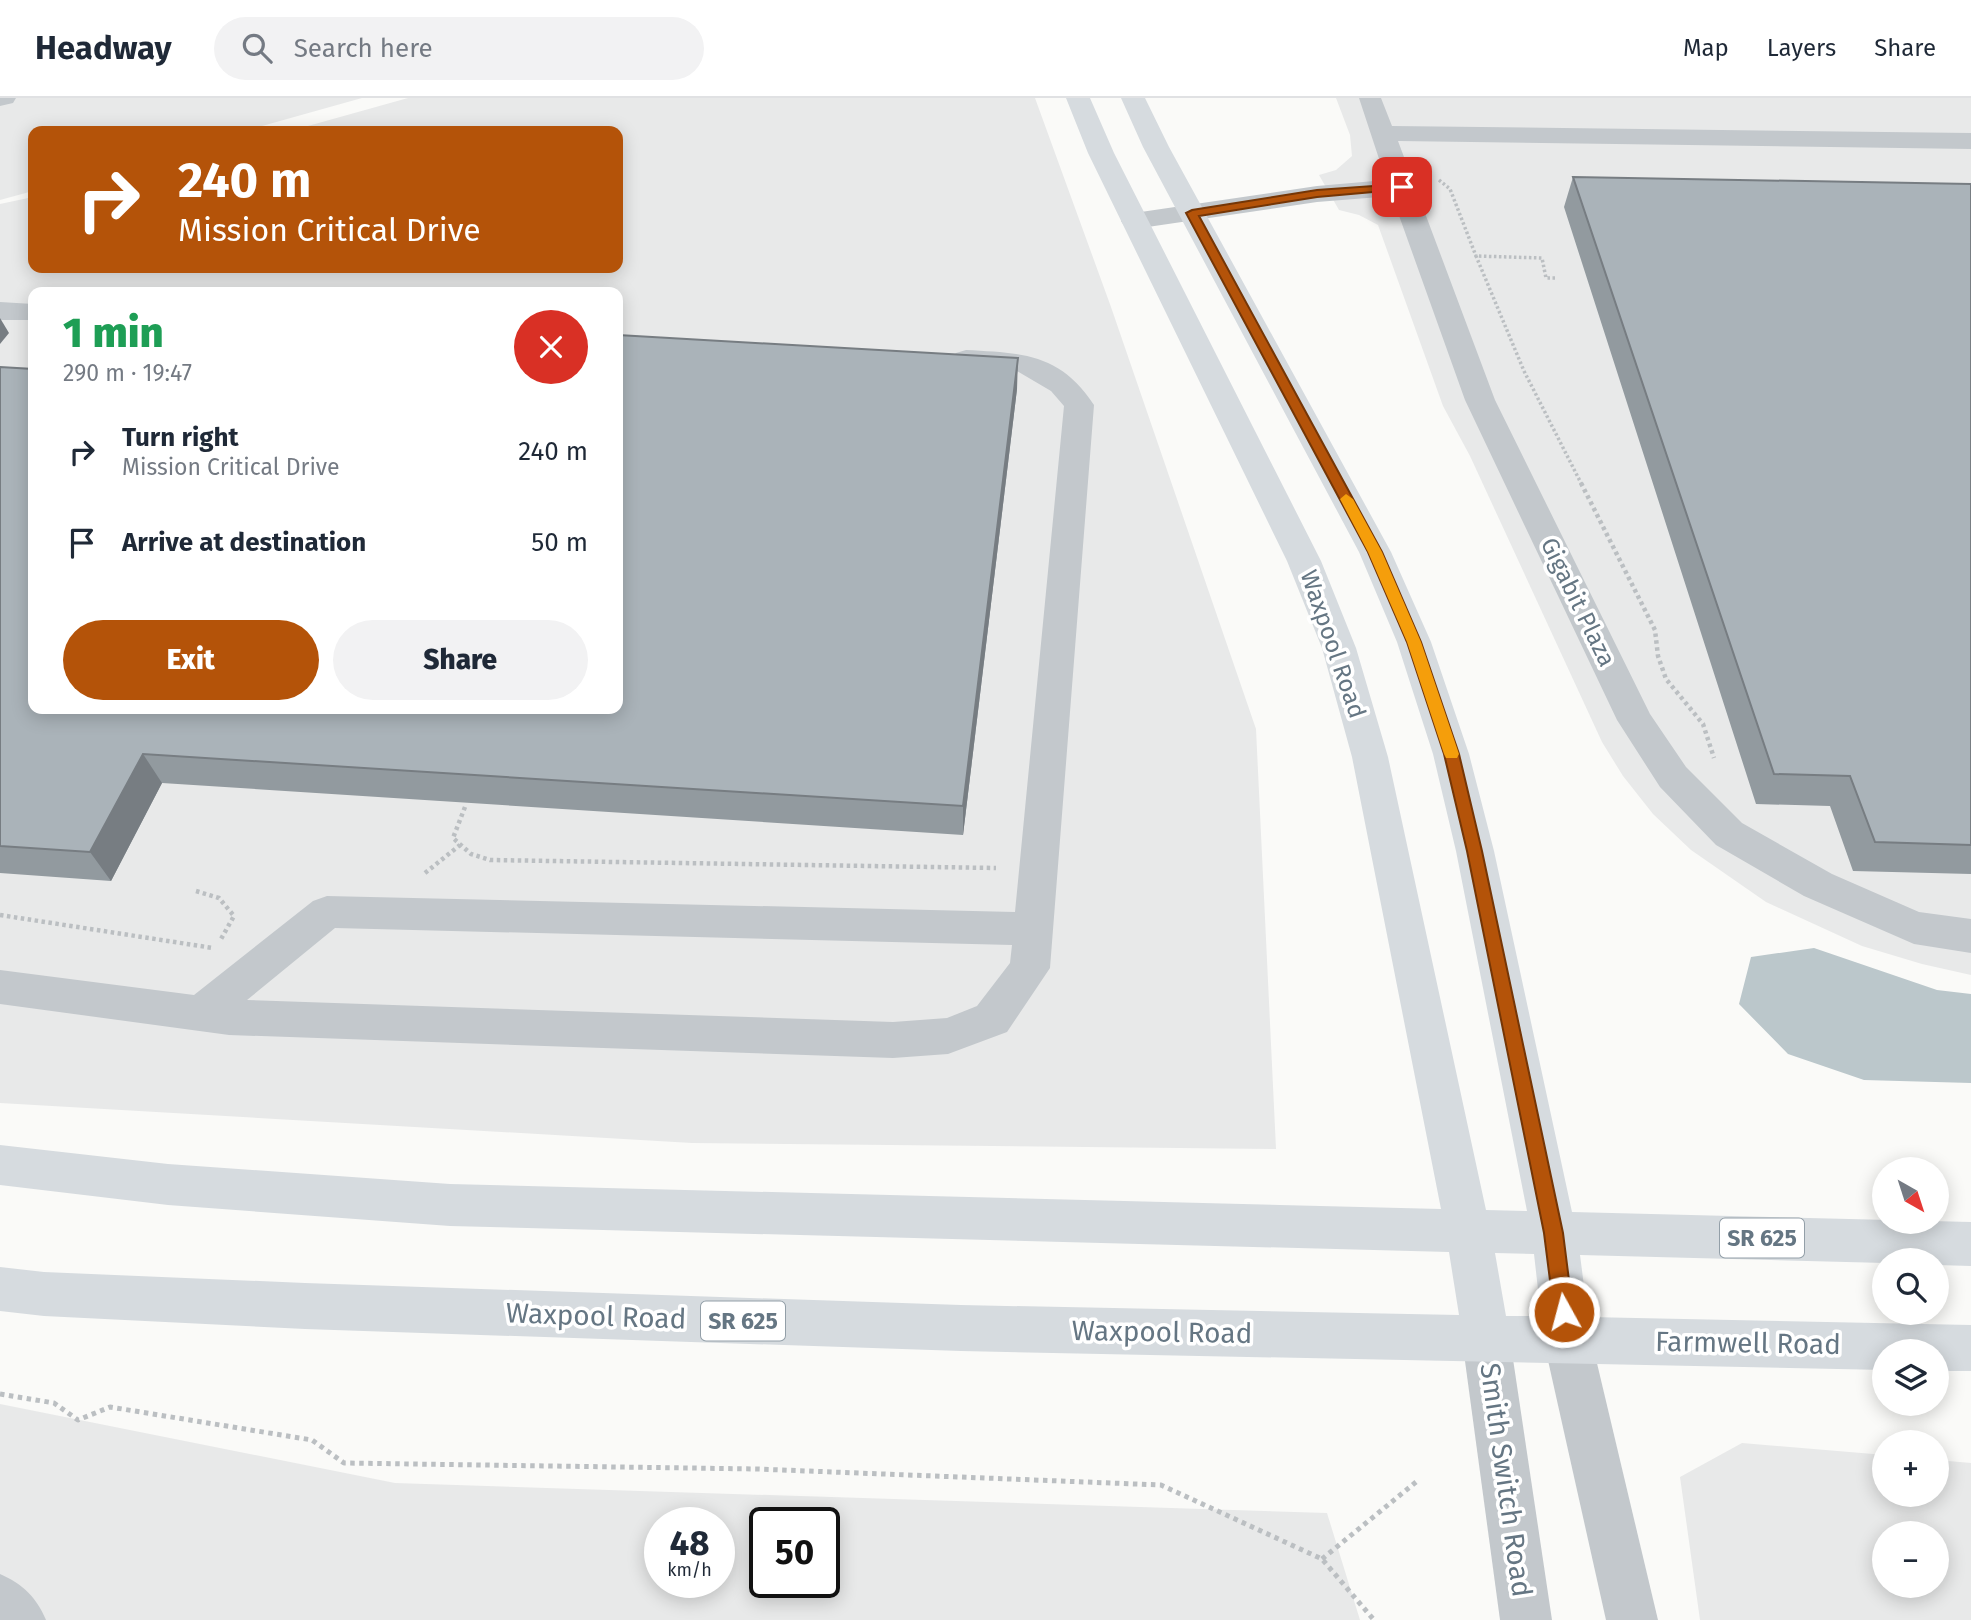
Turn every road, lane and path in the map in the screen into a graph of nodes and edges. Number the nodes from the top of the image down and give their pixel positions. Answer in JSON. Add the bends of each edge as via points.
{"nodes":[{"id":1,"x":1078,"y":98,"type":"edge"},
{"id":2,"x":1133,"y":98,"type":"edge"},
{"id":3,"x":1370,"y":100,"type":"dead end"},
{"id":4,"x":1382,"y":133,"type":"junction"},
{"id":5,"x":1971,"y":141,"type":"edge"},
{"id":6,"x":1402,"y":187,"type":"junction"},
{"id":7,"x":1192,"y":213,"type":"junction"},
{"id":8,"x":1135,"y":221,"type":"junction"},
{"id":9,"x":1555,"y":278,"type":"dead end"},
{"id":10,"x":0,"y":311,"type":"edge"},
{"id":11,"x":28,"y":312,"type":"edge"},
{"id":12,"x":939,"y":358,"type":"edge"},
{"id":13,"x":1714,"y":760,"type":"dead end"},
{"id":14,"x":465,"y":807,"type":"edge"},
{"id":15,"x":1038,"y":868,"type":"junction"},
{"id":16,"x":196,"y":891,"type":"dead end"},
{"id":17,"x":0,"y":915,"type":"edge"},
{"id":18,"x":1034,"y":929,"type":"junction"},
{"id":19,"x":1971,"y":936,"type":"edge"},
{"id":20,"x":0,"y":987,"type":"edge"},
{"id":21,"x":200,"y":1014,"type":"junction"},
{"id":22,"x":0,"y":1165,"type":"edge"},
{"id":23,"x":1468,"y":1231,"type":"junction"},
{"id":24,"x":1554,"y":1233,"type":"junction"},
{"id":25,"x":1971,"y":1244,"type":"edge"},
{"id":26,"x":0,"y":1289,"type":"edge"},
{"id":27,"x":1567,"y":1338,"type":"junction"},
{"id":28,"x":1486,"y":1339,"type":"junction"},
{"id":29,"x":1971,"y":1348,"type":"edge"},
{"id":30,"x":0,"y":1394,"type":"edge"},
{"id":31,"x":1416,"y":1482,"type":"dead end"},
{"id":32,"x":1322,"y":1559,"type":"junction"},
{"id":33,"x":0,"y":1600,"type":"edge"},
{"id":34,"x":20,"y":1620,"type":"edge"},
{"id":35,"x":1374,"y":1620,"type":"edge"},
{"id":36,"x":1525,"y":1620,"type":"edge"},
{"id":37,"x":1632,"y":1620,"type":"edge"}],
"edges":[{"from":1,"to":8,"type":"main road","name":"Waxpool Road"},
{"from":2,"to":7,"type":"main road"},
{"from":3,"to":4,"type":"street","name":"Gigabit Plaza"},
{"from":4,"to":5,"type":"street"},
{"from":4,"to":6,"type":"street","name":"Gigabit Plaza"},
{"from":6,"to":7,"type":"street"},
{"from":6,"to":19,"type":"street","name":"Gigabit Plaza","via":[[1480,400],[1635,720],[1673,777],[1729,834],[1818,885],[1914,928]]},
{"from":7,"to":8,"type":"street"},
{"from":7,"to":24,"type":"main road","via":[[1375,552],[1414,642],[1451,754],[1475,851]]},
{"from":8,"to":23,"type":"main road","name":"Waxpool Road","via":[[1304,561],[1339,648],[1370,757]]},
{"from":9,"to":13,"type":"path","via":[[1546,278],[1542,258],[1476,256],[1524,371],[1655,630],[1666,679],[1703,724]]},
{"from":10,"to":11,"type":"street"},
{"from":12,"to":15,"type":"street","via":[[1023,362],[1062,384],[1079,405]]},
{"from":14,"to":15,"type":"path","via":[[453,838],[471,854],[490,860]]},
{"from":15,"to":18,"type":"street"},
{"from":16,"to":17,"type":"path","via":[[226,901],[234,916],[212,949]]},
{"from":18,"to":21,"type":"street","via":[[327,912]]},
{"from":18,"to":21,"type":"street","via":[[1030,968],[992,1019],[948,1036],[893,1040]]},
{"from":20,"to":21,"type":"street"},
{"from":22,"to":23,"type":"main road","number":"SR 625","via":[[245,1192],[450,1205]]},
{"from":23,"to":24,"type":"main road","number":"SR 625"},
{"from":23,"to":28,"type":"main road","name":"Waxpool Road"},
{"from":24,"to":25,"type":"main road","number":"SR 625"},
{"from":24,"to":27,"type":"main road"},
{"from":26,"to":28,"type":"main road","name":"Waxpool Road","number":"SR 625","via":[[305,1306]]},
{"from":27,"to":28,"type":"main road","name":"Waxpool Road","number":"SR 625"},
{"from":27,"to":29,"type":"main road","name":"Farmwell Road","number":"SR 625"},
{"from":27,"to":37,"type":"street"},
{"from":28,"to":36,"type":"street","name":"Smith Switch Road"},
{"from":30,"to":32,"type":"path","via":[[54,1403],[78,1420],[110,1407],[312,1440],[344,1463],[757,1469],[1161,1485]]},
{"from":31,"to":32,"type":"path"},
{"from":32,"to":35,"type":"path"},
{"from":33,"to":34,"type":"street"}]}
